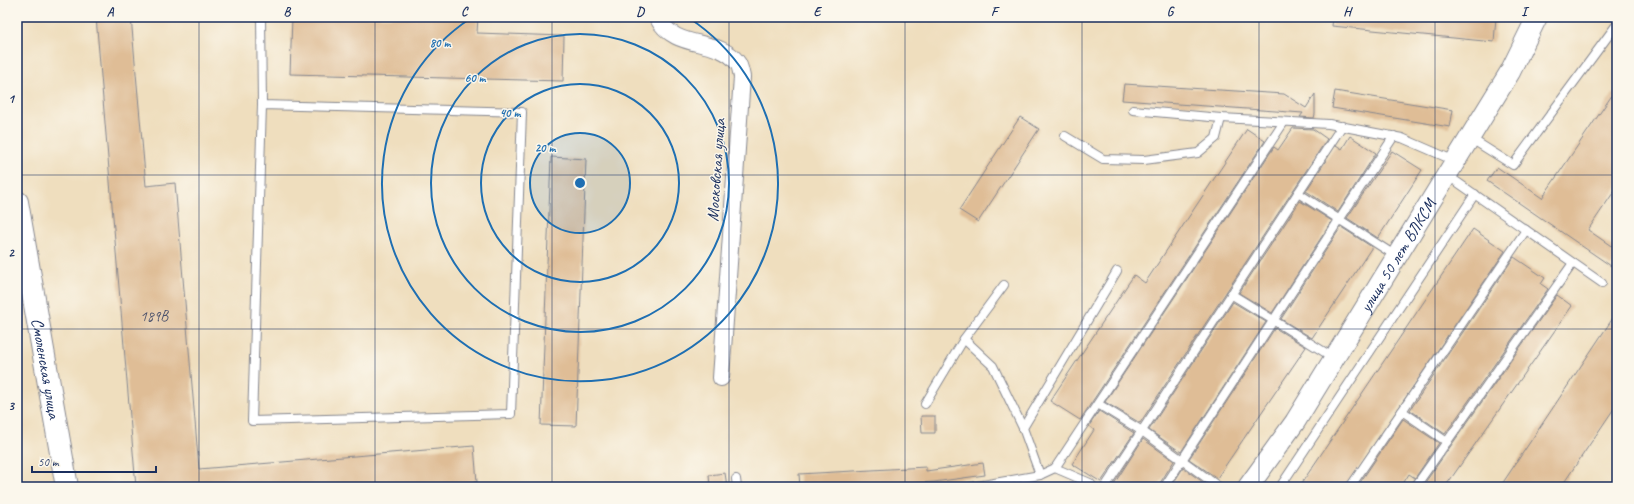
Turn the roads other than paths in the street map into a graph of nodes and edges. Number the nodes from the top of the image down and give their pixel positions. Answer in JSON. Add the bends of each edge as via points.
{"nodes":[{"id":1,"x":261,"y":17,"type":"edge"},
{"id":2,"x":657,"y":17,"type":"edge"},
{"id":3,"x":1537,"y":17,"type":"edge"},
{"id":4,"x":1617,"y":24,"type":"edge"},
{"id":5,"x":262,"y":105,"type":"junction"},
{"id":6,"x":1133,"y":110,"type":"dead end"},
{"id":7,"x":1220,"y":118,"type":"junction"},
{"id":8,"x":1284,"y":122,"type":"junction"},
{"id":9,"x":1342,"y":126,"type":"junction"},
{"id":10,"x":1065,"y":136,"type":"dead end"},
{"id":11,"x":1394,"y":136,"type":"junction"},
{"id":12,"x":1470,"y":137,"type":"junction"},
{"id":13,"x":1451,"y":168,"type":"junction"},
{"id":14,"x":1298,"y":193,"type":"junction"},
{"id":15,"x":1475,"y":194,"type":"junction"},
{"id":16,"x":17,"y":202,"type":"edge"},
{"id":17,"x":1339,"y":220,"type":"junction"},
{"id":18,"x":1526,"y":230,"type":"junction"},
{"id":19,"x":1396,"y":256,"type":"junction"},
{"id":20,"x":1573,"y":263,"type":"junction"},
{"id":21,"x":1117,"y":271,"type":"dead end"},
{"id":22,"x":1602,"y":283,"type":"dead end"},
{"id":23,"x":1004,"y":285,"type":"dead end"},
{"id":24,"x":1232,"y":294,"type":"junction"},
{"id":25,"x":1273,"y":320,"type":"junction"},
{"id":26,"x":964,"y":339,"type":"junction"},
{"id":27,"x":1334,"y":358,"type":"junction"},
{"id":28,"x":721,"y":378,"type":"dead end"},
{"id":29,"x":925,"y":404,"type":"dead end"},
{"id":30,"x":1098,"y":404,"type":"junction"},
{"id":31,"x":1402,"y":411,"type":"junction"},
{"id":32,"x":1023,"y":428,"type":"junction"},
{"id":33,"x":1142,"y":431,"type":"junction"},
{"id":34,"x":1447,"y":442,"type":"junction"},
{"id":35,"x":1182,"y":460,"type":"junction"},
{"id":36,"x":1055,"y":468,"type":"junction"},
{"id":37,"x":1040,"y":475,"type":"junction"},
{"id":38,"x":1165,"y":486,"type":"edge"},
{"id":39,"x":67,"y":487,"type":"edge"},
{"id":40,"x":971,"y":487,"type":"edge"},
{"id":41,"x":1093,"y":487,"type":"edge"},
{"id":42,"x":1105,"y":487,"type":"edge"},
{"id":43,"x":1219,"y":487,"type":"edge"},
{"id":44,"x":1248,"y":487,"type":"edge"},
{"id":45,"x":1280,"y":487,"type":"edge"},
{"id":46,"x":1350,"y":487,"type":"edge"},
{"id":47,"x":1415,"y":487,"type":"edge"}],
"edges":[{"from":1,"to":5,"type":"lane"},
{"from":2,"to":28,"type":"street","name":"Московская улица","via":[[677,38],[726,51],[738,63],[742,76]]},
{"from":3,"to":12,"type":"street","name":"улица 50 лет ВЛКСМ","via":[[1510,72]]},
{"from":4,"to":12,"type":"lane","via":[[1513,165]]},
{"from":5,"to":5,"type":"lane","via":[[522,112],[511,414],[252,421]]},
{"from":6,"to":7,"type":"lane"},
{"from":7,"to":8,"type":"lane"},
{"from":7,"to":10,"type":"lane","via":[[1216,138],[1198,153],[1144,160],[1104,159]]},
{"from":8,"to":9,"type":"lane"},
{"from":8,"to":30,"type":"lane"},
{"from":9,"to":11,"type":"lane"},
{"from":9,"to":14,"type":"lane"},
{"from":11,"to":13,"type":"lane","via":[[1402,138]]},
{"from":11,"to":17,"type":"lane"},
{"from":12,"to":13,"type":"street","name":"улица 50 лет ВЛКСМ"},
{"from":13,"to":15,"type":"lane"},
{"from":13,"to":19,"type":"street","name":"улица 50 лет ВЛКСМ"},
{"from":14,"to":17,"type":"lane"},
{"from":14,"to":24,"type":"lane"},
{"from":15,"to":18,"type":"lane"},
{"from":15,"to":45,"type":"lane"},
{"from":16,"to":39,"type":"main road","name":"Смоленская улица"},
{"from":17,"to":19,"type":"lane"},
{"from":17,"to":25,"type":"lane"},
{"from":18,"to":20,"type":"lane"},
{"from":18,"to":31,"type":"lane"},
{"from":19,"to":27,"type":"street","name":"улица 50 лет ВЛКСМ"},
{"from":20,"to":22,"type":"lane"},
{"from":20,"to":34,"type":"lane"},
{"from":21,"to":32,"type":"lane"},
{"from":23,"to":26,"type":"lane"},
{"from":24,"to":25,"type":"lane"},
{"from":24,"to":33,"type":"lane"},
{"from":25,"to":27,"type":"lane"},
{"from":25,"to":35,"type":"lane"},
{"from":26,"to":29,"type":"lane"},
{"from":26,"to":32,"type":"lane","via":[[993,366]]},
{"from":27,"to":44,"type":"street","name":"улица 50 лет ВЛКСМ","via":[[1295,422]]},
{"from":30,"to":33,"type":"lane"},
{"from":30,"to":36,"type":"lane"},
{"from":31,"to":34,"type":"lane"},
{"from":31,"to":46,"type":"lane"},
{"from":32,"to":37,"type":"lane"},
{"from":33,"to":35,"type":"lane"},
{"from":33,"to":42,"type":"lane"},
{"from":34,"to":47,"type":"lane"},
{"from":35,"to":38,"type":"lane"},
{"from":35,"to":43,"type":"lane"},
{"from":36,"to":37,"type":"lane"},
{"from":36,"to":41,"type":"lane","via":[[1090,483]]},
{"from":37,"to":40,"type":"lane"}]}
